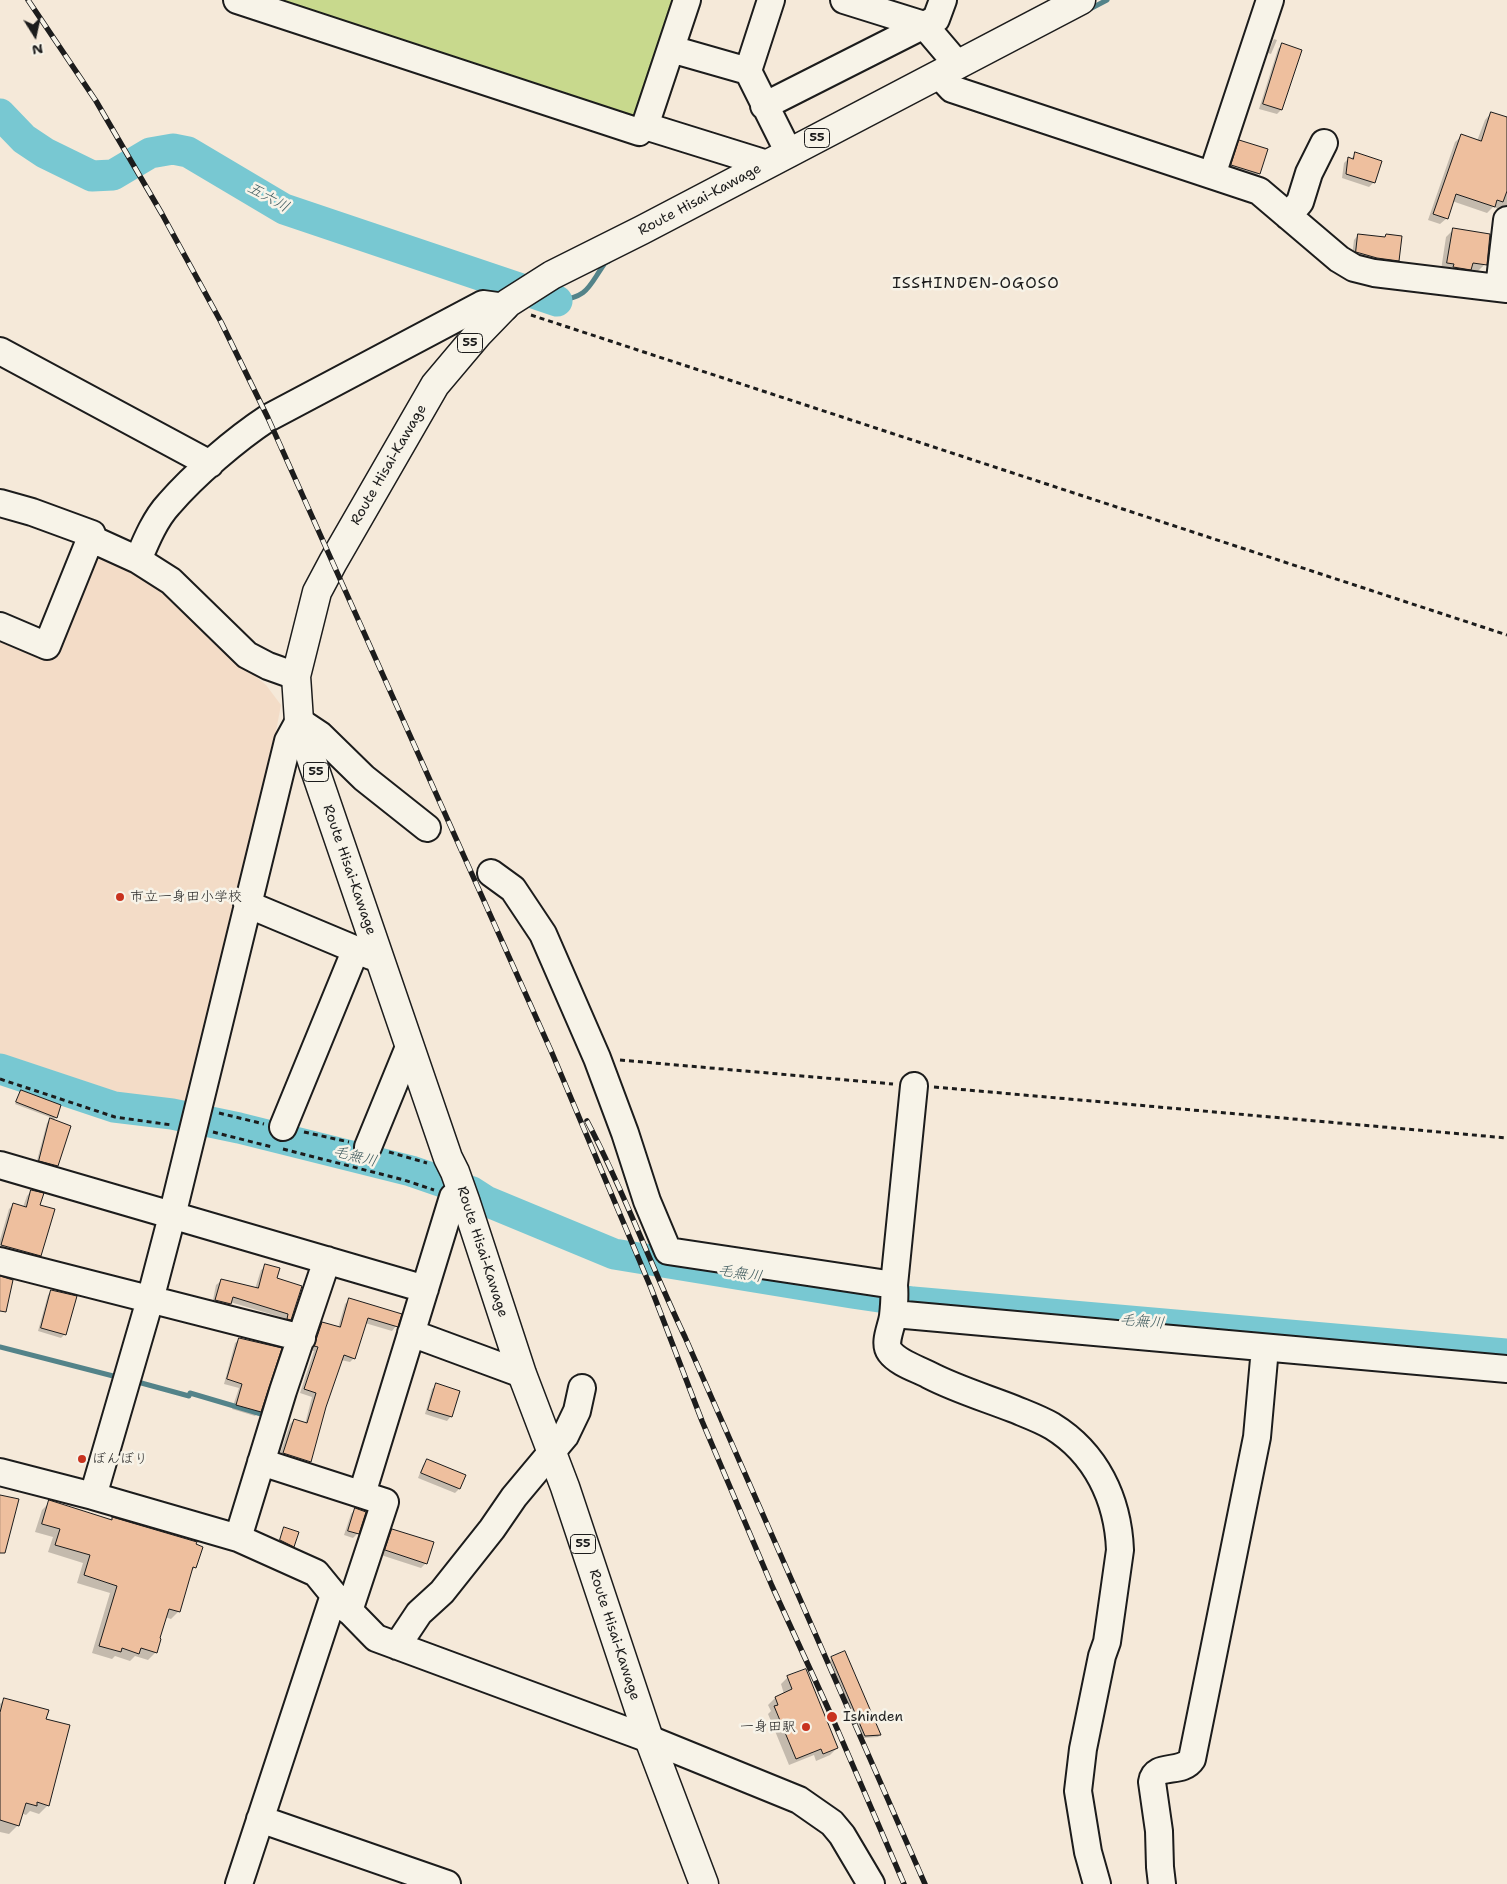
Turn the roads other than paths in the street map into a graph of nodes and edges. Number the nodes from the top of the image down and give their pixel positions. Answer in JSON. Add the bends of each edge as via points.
{"nodes":[{"id":1,"x":237,"y":0,"type":"edge"},
{"id":2,"x":686,"y":0,"type":"edge"},
{"id":3,"x":771,"y":0,"type":"edge"},
{"id":4,"x":844,"y":0,"type":"edge"},
{"id":5,"x":943,"y":0,"type":"edge"},
{"id":6,"x":1081,"y":0,"type":"edge"},
{"id":7,"x":1270,"y":0,"type":"edge"},
{"id":8,"x":266,"y":5,"type":"edge"},
{"id":9,"x":924,"y":25,"type":"junction"},
{"id":10,"x":671,"y":48,"type":"junction"},
{"id":11,"x":748,"y":71,"type":"junction"},
{"id":12,"x":948,"y":77,"type":"junction"},
{"id":13,"x":764,"y":106,"type":"junction"},
{"id":14,"x":645,"y":126,"type":"junction"},
{"id":15,"x":1324,"y":143,"type":"dead end"},
{"id":16,"x":778,"y":158,"type":"junction"},
{"id":17,"x":1212,"y":175,"type":"junction"},
{"id":18,"x":1288,"y":216,"type":"junction"},
{"id":19,"x":1507,"y":220,"type":"edge"},
{"id":20,"x":1503,"y":288,"type":"edge"},
{"id":21,"x":506,"y":305,"type":"junction"},
{"id":22,"x":436,"y":328,"type":"junction"},
{"id":23,"x":0,"y":351,"type":"edge"},
{"id":24,"x":460,"y":355,"type":"junction"},
{"id":25,"x":210,"y":464,"type":"junction"},
{"id":26,"x":0,"y":503,"type":"edge"},
{"id":27,"x":94,"y":540,"type":"junction"},
{"id":28,"x":138,"y":560,"type":"junction"},
{"id":29,"x":0,"y":626,"type":"edge"},
{"id":30,"x":296,"y":676,"type":"junction"},
{"id":31,"x":299,"y":721,"type":"junction"},
{"id":32,"x":427,"y":828,"type":"dead end"},
{"id":33,"x":491,"y":873,"type":"dead end"},
{"id":34,"x":247,"y":904,"type":"junction"},
{"id":35,"x":356,"y":948,"type":"junction"},
{"id":36,"x":381,"y":961,"type":"junction"},
{"id":37,"x":409,"y":1048,"type":"junction"},
{"id":38,"x":914,"y":1086,"type":"road end"},
{"id":39,"x":283,"y":1127,"type":"road end"},
{"id":40,"x":368,"y":1147,"type":"road end"},
{"id":41,"x":0,"y":1165,"type":"edge"},
{"id":42,"x":457,"y":1186,"type":"junction"},
{"id":43,"x":172,"y":1216,"type":"junction"},
{"id":44,"x":327,"y":1260,"type":"junction"},
{"id":45,"x":0,"y":1261,"type":"edge"},
{"id":46,"x":425,"y":1289,"type":"junction"},
{"id":47,"x":150,"y":1300,"type":"junction"},
{"id":48,"x":894,"y":1300,"type":"junction"},
{"id":49,"x":411,"y":1333,"type":"junction"},
{"id":50,"x":302,"y":1338,"type":"junction"},
{"id":51,"x":1266,"y":1348,"type":"junction"},
{"id":52,"x":1507,"y":1369,"type":"edge"},
{"id":53,"x":522,"y":1374,"type":"junction"},
{"id":54,"x":582,"y":1388,"type":"dead end"},
{"id":55,"x":552,"y":1453,"type":"junction"},
{"id":56,"x":260,"y":1462,"type":"junction"},
{"id":57,"x":0,"y":1472,"type":"edge"},
{"id":58,"x":362,"y":1494,"type":"junction"},
{"id":59,"x":93,"y":1496,"type":"junction"},
{"id":60,"x":238,"y":1538,"type":"junction"},
{"id":61,"x":342,"y":1603,"type":"junction"},
{"id":62,"x":397,"y":1646,"type":"junction"},
{"id":63,"x":649,"y":1739,"type":"junction"},
{"id":64,"x":260,"y":1819,"type":"junction"},
{"id":65,"x":239,"y":1884,"type":"edge"},
{"id":66,"x":447,"y":1884,"type":"edge"},
{"id":67,"x":704,"y":1884,"type":"edge"},
{"id":68,"x":871,"y":1884,"type":"edge"},
{"id":69,"x":1097,"y":1884,"type":"edge"},
{"id":70,"x":1162,"y":1884,"type":"edge"}],
"edges":[{"from":1,"to":8,"type":"street"},
{"from":2,"to":10,"type":"street"},
{"from":3,"to":11,"type":"street"},
{"from":4,"to":9,"type":"street"},
{"from":5,"to":9,"type":"street","via":[[936,20]]},
{"from":6,"to":12,"type":"main road","name":"Route Hisai-Kawage","number":"55"},
{"from":7,"to":17,"type":"street"},
{"from":8,"to":14,"type":"street","via":[[639,132]]},
{"from":9,"to":12,"type":"street"},
{"from":9,"to":13,"type":"street"},
{"from":10,"to":11,"type":"street"},
{"from":10,"to":14,"type":"street"},
{"from":11,"to":13,"type":"street"},
{"from":12,"to":16,"type":"main road","name":"Route Hisai-Kawage","number":"55"},
{"from":12,"to":17,"type":"street"},
{"from":13,"to":16,"type":"street"},
{"from":14,"to":16,"type":"street"},
{"from":15,"to":18,"type":"street","via":[[1309,173],[1300,202]]},
{"from":16,"to":21,"type":"main road","name":"Route Hisai-Kawage","number":"55","via":[[552,275]]},
{"from":17,"to":18,"type":"street","via":[[1259,191]]},
{"from":18,"to":20,"type":"street","via":[[1354,268]]},
{"from":19,"to":20,"type":"street"},
{"from":21,"to":22,"type":"street","via":[[483,304]]},
{"from":21,"to":24,"type":"main road","name":"Route Hisai-Kawage","number":"55"},
{"from":22,"to":24,"type":"street"},
{"from":22,"to":25,"type":"street","via":[[268,418]]},
{"from":23,"to":25,"type":"street"},
{"from":24,"to":30,"type":"main road","name":"Route Hisai-Kawage","number":"55","via":[[435,385],[332,562],[317,592]]},
{"from":25,"to":28,"type":"street","via":[[169,504]]},
{"from":26,"to":27,"type":"street","via":[[92,534]]},
{"from":27,"to":28,"type":"street"},
{"from":27,"to":29,"type":"street","via":[[87,547],[47,646]]},
{"from":28,"to":30,"type":"street","via":[[171,581],[247,655]]},
{"from":30,"to":31,"type":"main road","name":"Route Hisai-Kawage","number":"55"},
{"from":31,"to":32,"type":"street","via":[[320,735],[364,778]]},
{"from":31,"to":34,"type":"street","via":[[288,740]]},
{"from":31,"to":36,"type":"main road","name":"Route Hisai-Kawage","number":"55"},
{"from":33,"to":48,"type":"street","via":[[513,889],[543,934],[597,1058],[668,1251]]},
{"from":34,"to":35,"type":"street"},
{"from":34,"to":43,"type":"street"},
{"from":35,"to":36,"type":"street"},
{"from":35,"to":39,"type":"street"},
{"from":36,"to":37,"type":"main road","name":"Route Hisai-Kawage","number":"55"},
{"from":37,"to":40,"type":"street"},
{"from":37,"to":42,"type":"main road","name":"Route Hisai-Kawage","number":"55"},
{"from":38,"to":48,"type":"street"},
{"from":41,"to":43,"type":"street"},
{"from":42,"to":46,"type":"street"},
{"from":42,"to":53,"type":"main road","name":"Route Hisai-Kawage","number":"55"},
{"from":43,"to":44,"type":"street"},
{"from":43,"to":47,"type":"street"},
{"from":44,"to":46,"type":"street"},
{"from":44,"to":50,"type":"street"},
{"from":45,"to":47,"type":"street"},
{"from":46,"to":49,"type":"street"},
{"from":47,"to":50,"type":"street"},
{"from":47,"to":59,"type":"street"},
{"from":48,"to":51,"type":"street"},
{"from":48,"to":69,"type":"street","via":[[887,1344],[889,1352],[941,1381],[1052,1426],[1081,1449],[1109,1493],[1120,1535],[1120,1550],[1107,1642],[1083,1748],[1078,1790]]},
{"from":49,"to":53,"type":"street"},
{"from":49,"to":58,"type":"street"},
{"from":50,"to":56,"type":"street"},
{"from":51,"to":52,"type":"street"},
{"from":51,"to":70,"type":"street","via":[[1257,1437],[1192,1759],[1184,1766],[1158,1771],[1152,1782]]},
{"from":53,"to":55,"type":"main road","name":"Route Hisai-Kawage","number":"55"},
{"from":54,"to":55,"type":"street","via":[[574,1419]]},
{"from":55,"to":62,"type":"street","via":[[442,1592],[419,1613]]},
{"from":55,"to":63,"type":"main road","name":"Route Hisai-Kawage","number":"55"},
{"from":56,"to":58,"type":"street"},
{"from":56,"to":60,"type":"street"},
{"from":57,"to":59,"type":"street"},
{"from":58,"to":61,"type":"street","via":[[386,1502]]},
{"from":59,"to":60,"type":"street"},
{"from":60,"to":61,"type":"street","via":[[316,1572]]},
{"from":61,"to":62,"type":"street","via":[[376,1638]]},
{"from":61,"to":64,"type":"street"},
{"from":62,"to":63,"type":"street"},
{"from":63,"to":67,"type":"main road","name":"Route Hisai-Kawage","number":"55"},
{"from":63,"to":68,"type":"street","via":[[800,1800],[832,1823]]},
{"from":64,"to":65,"type":"street"},
{"from":64,"to":66,"type":"street"}]}
